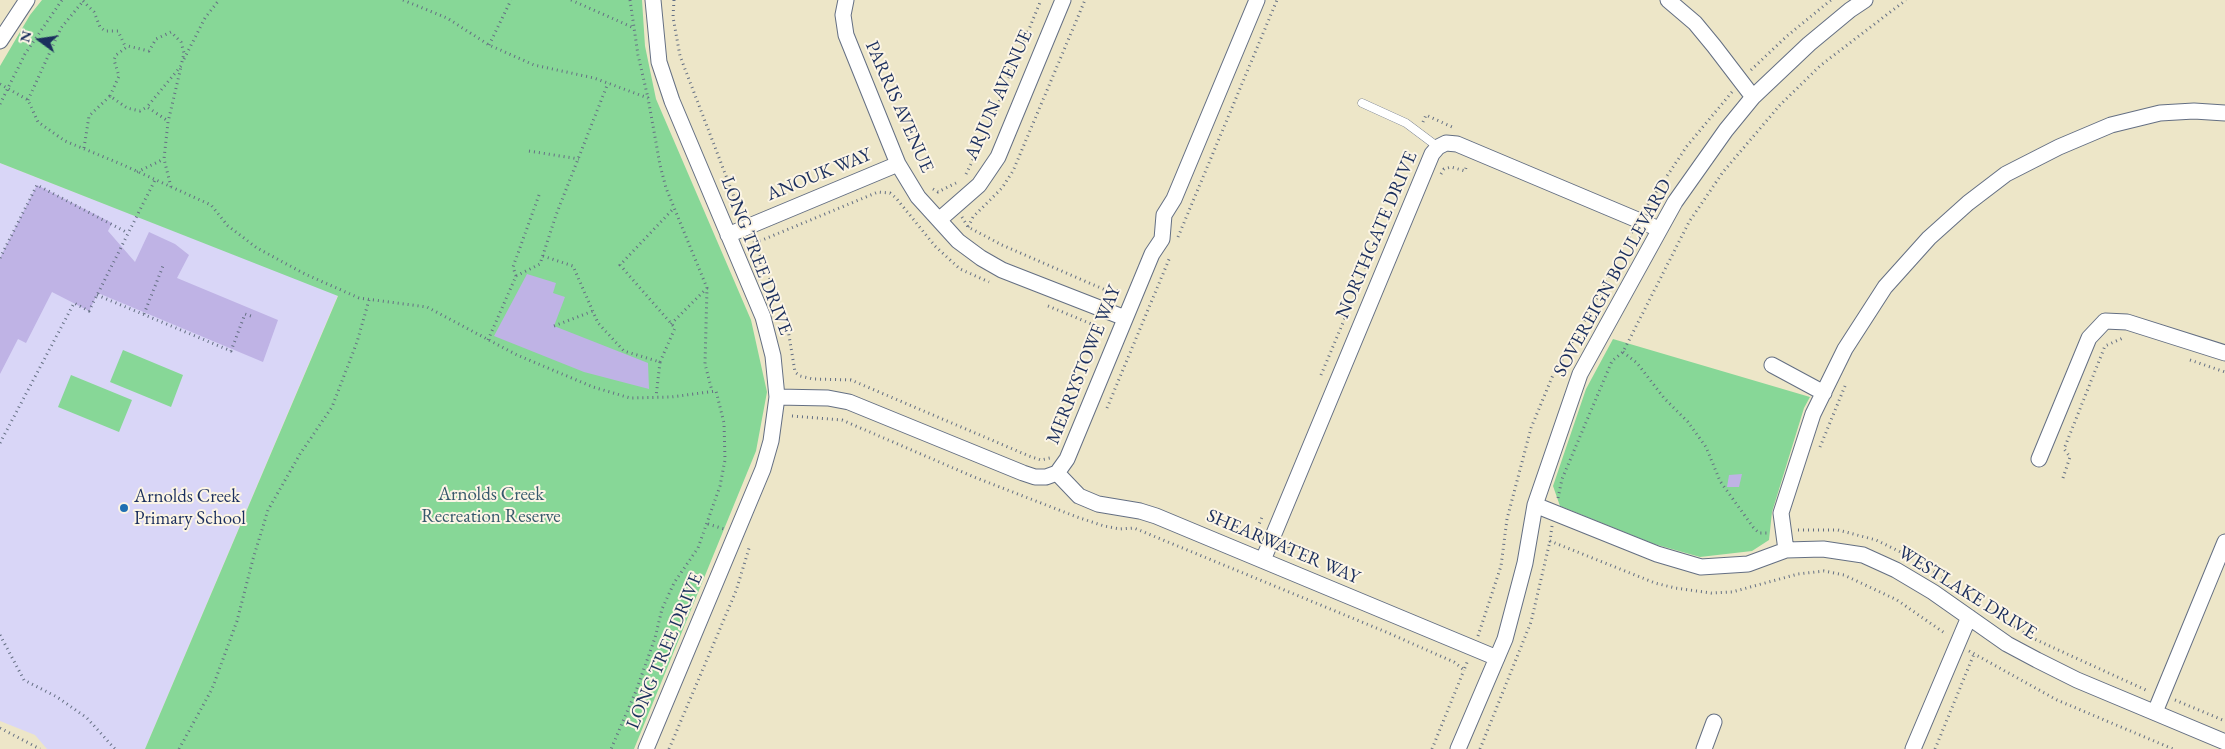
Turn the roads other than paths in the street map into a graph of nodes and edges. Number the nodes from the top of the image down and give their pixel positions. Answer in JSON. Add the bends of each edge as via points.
{"nodes":[{"id":1,"x":27,"y":0,"type":"edge"},
{"id":2,"x":654,"y":0,"type":"edge"},
{"id":3,"x":846,"y":0,"type":"edge"},
{"id":4,"x":1063,"y":0,"type":"edge"},
{"id":5,"x":1257,"y":0,"type":"edge"},
{"id":6,"x":1668,"y":0,"type":"edge"},
{"id":7,"x":1865,"y":0,"type":"edge"},
{"id":8,"x":0,"y":41,"type":"edge"},
{"id":9,"x":1754,"y":97,"type":"junction"},
{"id":10,"x":1362,"y":103,"type":"dead end"},
{"id":11,"x":2225,"y":113,"type":"edge"},
{"id":12,"x":1438,"y":147,"type":"junction"},
{"id":13,"x":898,"y":164,"type":"junction"},
{"id":14,"x":939,"y":220,"type":"junction"},
{"id":15,"x":1659,"y":229,"type":"junction"},
{"id":16,"x":728,"y":234,"type":"junction"},
{"id":17,"x":1125,"y":318,"type":"junction"},
{"id":18,"x":2225,"y":353,"type":"edge"},
{"id":19,"x":1772,"y":365,"type":"dead end"},
{"id":20,"x":1824,"y":392,"type":"junction"},
{"id":21,"x":777,"y":397,"type":"junction"},
{"id":22,"x":2038,"y":458,"type":"dead end"},
{"id":23,"x":1057,"y":473,"type":"junction"},
{"id":24,"x":1535,"y":505,"type":"junction"},
{"id":25,"x":2225,"y":542,"type":"edge"},
{"id":26,"x":1786,"y":550,"type":"junction"},
{"id":27,"x":1263,"y":560,"type":"junction"},
{"id":28,"x":1969,"y":617,"type":"junction"},
{"id":29,"x":1497,"y":658,"type":"junction"},
{"id":30,"x":2155,"y":712,"type":"junction"},
{"id":31,"x":1714,"y":722,"type":"dead end"},
{"id":32,"x":2225,"y":742,"type":"edge"},
{"id":33,"x":646,"y":749,"type":"edge"},
{"id":34,"x":1458,"y":749,"type":"edge"},
{"id":35,"x":1704,"y":749,"type":"edge"},
{"id":36,"x":1913,"y":749,"type":"edge"}],
"edges":[{"from":1,"to":8,"type":"street"},
{"from":2,"to":16,"type":"street","name":"LONG TREE DRIVE","via":[[659,62],[672,102]]},
{"from":3,"to":13,"type":"street","name":"PARRIS AVENUE","via":[[843,15],[846,34]]},
{"from":4,"to":14,"type":"street","name":"ARJUN AVENUE","via":[[998,157],[978,185]]},
{"from":5,"to":17,"type":"street","name":"MERRYSTOWE WAY","via":[[1174,199],[1164,215],[1162,238]]},
{"from":6,"to":9,"type":"street","via":[[1695,23]]},
{"from":7,"to":9,"type":"street","name":"SOVEREIGN BOULEVARD","via":[[1809,44]]},
{"from":9,"to":15,"type":"street","name":"SOVEREIGN BOULEVARD","via":[[1695,171]]},
{"from":10,"to":12,"type":"lane","via":[[1406,123]]},
{"from":11,"to":20,"type":"street","via":[[2160,114],[2111,125],[2006,174],[1930,238],[1885,288],[1845,349]]},
{"from":12,"to":15,"type":"street","name":"NORTHGATE DRIVE","via":[[1446,143],[1457,144],[1640,211]]},
{"from":12,"to":27,"type":"street","name":"NORTHGATE DRIVE","via":[[1432,154]]},
{"from":13,"to":14,"type":"street","name":"PARRIS AVENUE","via":[[918,197]]},
{"from":13,"to":16,"type":"street","name":"ANOUK WAY"},
{"from":14,"to":17,"type":"street","name":"PARRIS AVENUE","via":[[958,241],[1002,270]]},
{"from":15,"to":24,"type":"street","name":"SOVEREIGN BOULEVARD","via":[[1580,374]]},
{"from":16,"to":21,"type":"street","name":"LONG TREE DRIVE","via":[[763,317],[773,356]]},
{"from":17,"to":23,"type":"street","name":"MERRYSTOWE WAY","via":[[1067,459]]},
{"from":18,"to":22,"type":"street","via":[[2128,322],[2106,321],[2089,338]]},
{"from":19,"to":20,"type":"street"},
{"from":20,"to":26,"type":"street","via":[[1813,414],[1781,513]]},
{"from":21,"to":23,"type":"street","name":"MERRYSTOWE WAY","via":[[828,398],[849,402],[1023,473],[1046,477]]},
{"from":21,"to":33,"type":"street","name":"LONG TREE DRIVE","via":[[764,469]]},
{"from":23,"to":27,"type":"street","name":"SHEARWATER WAY","via":[[1079,496],[1098,504],[1156,516]]},
{"from":24,"to":26,"type":"street","name":"WESTLAKE DRIVE","via":[[1657,554],[1701,567],[1748,564]]},
{"from":24,"to":29,"type":"street","name":"SOVEREIGN BOULEVARD","via":[[1515,605]]},
{"from":25,"to":30,"type":"street"},
{"from":26,"to":28,"type":"street","name":"WESTLAKE DRIVE","via":[[1823,549],[1863,555],[1896,570]]},
{"from":27,"to":29,"type":"street","name":"SHEARWATER WAY"},
{"from":28,"to":30,"type":"street","name":"WESTLAKE DRIVE","via":[[2007,644],[2037,660]]},
{"from":28,"to":36,"type":"street"},
{"from":29,"to":34,"type":"street","name":"SOVEREIGN BOULEVARD"},
{"from":30,"to":32,"type":"street","name":"WESTLAKE DRIVE"},
{"from":31,"to":35,"type":"street"}]}
